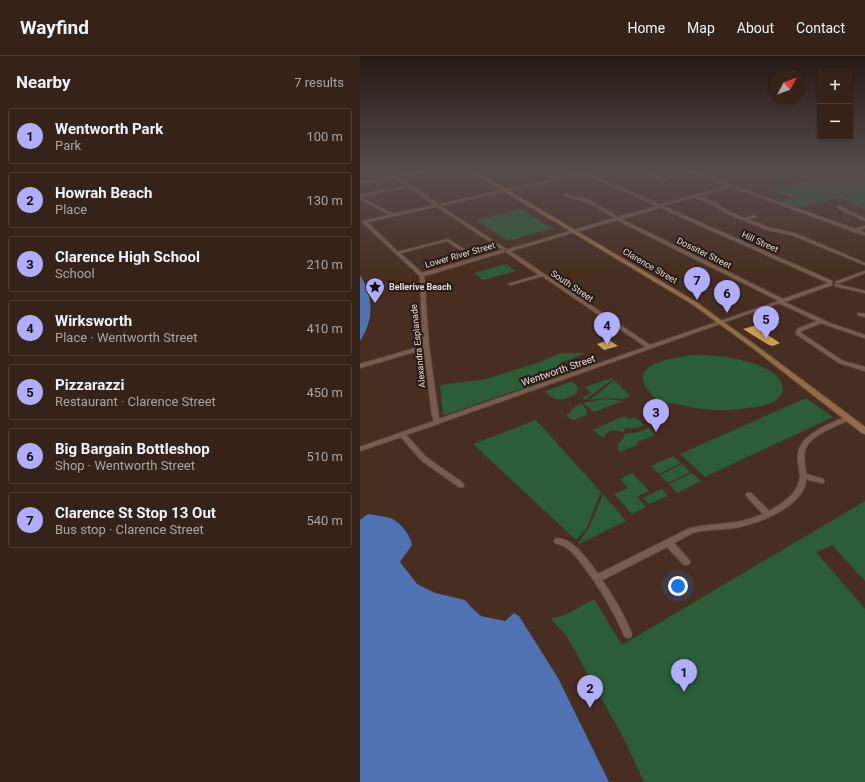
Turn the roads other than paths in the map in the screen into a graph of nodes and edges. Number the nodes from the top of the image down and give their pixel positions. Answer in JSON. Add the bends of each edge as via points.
{"nodes":[{"id":1,"x":376,"y":206,"type":"edge"},
{"id":2,"x":433,"y":206,"type":"edge"},
{"id":3,"x":438,"y":206,"type":"edge"},
{"id":4,"x":530,"y":206,"type":"edge"},
{"id":5,"x":596,"y":206,"type":"edge"},
{"id":6,"x":660,"y":206,"type":"joint"},
{"id":7,"x":718,"y":206,"type":"joint"},
{"id":8,"x":727,"y":206,"type":"dead end"},
{"id":9,"x":785,"y":206,"type":"edge"},
{"id":10,"x":839,"y":207,"type":"dead end"},
{"id":11,"x":392,"y":215,"type":"junction"},
{"id":12,"x":755,"y":216,"type":"dead end"},
{"id":13,"x":618,"y":218,"type":"junction"},
{"id":14,"x":744,"y":219,"type":"junction"},
{"id":15,"x":865,"y":220,"type":"edge"},
{"id":16,"x":865,"y":227,"type":"edge"},
{"id":17,"x":572,"y":231,"type":"junction"},
{"id":18,"x":854,"y":231,"type":"junction"},
{"id":19,"x":865,"y":234,"type":"edge"},
{"id":20,"x":506,"y":250,"type":"junction"},
{"id":21,"x":466,"y":252,"type":"dead end"},
{"id":22,"x":397,"y":253,"type":"junction"},
{"id":23,"x":865,"y":264,"type":"edge"},
{"id":24,"x":865,"y":272,"type":"edge"},
{"id":25,"x":421,"y":274,"type":"junction"},
{"id":26,"x":542,"y":275,"type":"junction"},
{"id":27,"x":830,"y":283,"type":"junction"},
{"id":28,"x":510,"y":284,"type":"dead end"},
{"id":29,"x":837,"y":284,"type":"junction"},
{"id":30,"x":865,"y":292,"type":"edge"},
{"id":31,"x":782,"y":301,"type":"junction"},
{"id":32,"x":860,"y":314,"type":"dead end"},
{"id":33,"x":865,"y":316,"type":"edge"},
{"id":34,"x":722,"y":322,"type":"junction"},
{"id":35,"x":822,"y":322,"type":"junction"},
{"id":36,"x":865,"y":337,"type":"edge"},
{"id":37,"x":426,"y":347,"type":"junction"},
{"id":38,"x":649,"y":347,"type":"junction"},
{"id":39,"x":360,"y":366,"type":"edge"},
{"id":40,"x":865,"y":369,"type":"edge"},
{"id":41,"x":849,"y":418,"type":"junction"},
{"id":42,"x":437,"y":422,"type":"junction"},
{"id":43,"x":865,"y":431,"type":"edge"},
{"id":44,"x":402,"y":434,"type":"junction"},
{"id":45,"x":360,"y":449,"type":"edge"},
{"id":46,"x":804,"y":476,"type":"junction"},
{"id":47,"x":822,"y":481,"type":"dead end"},
{"id":48,"x":461,"y":485,"type":"dead end"},
{"id":49,"x":749,"y":495,"type":"dead end"},
{"id":50,"x":768,"y":514,"type":"junction"},
{"id":51,"x":558,"y":541,"type":"dead end"},
{"id":52,"x":668,"y":542,"type":"junction"},
{"id":53,"x":686,"y":562,"type":"dead end"},
{"id":54,"x":597,"y":579,"type":"junction"},
{"id":55,"x":628,"y":634,"type":"dead end"}],
"edges":[{"from":1,"to":11,"type":"street"},
{"from":2,"to":11,"type":"street"},
{"from":3,"to":20,"type":"street","name":"South Street"},
{"from":4,"to":17,"type":"main road","name":"Clarence Street"},
{"from":5,"to":13,"type":"street","name":"Dossiter Street"},
{"from":6,"to":13,"type":"street","name":"Lower River Street"},
{"from":6,"to":27,"type":"street","name":"Hill Street"},
{"from":7,"to":8,"type":"street"},
{"from":7,"to":14,"type":"street"},
{"from":9,"to":18,"type":"street"},
{"from":10,"to":15,"type":"street"},
{"from":11,"to":22,"type":"street","via":[[364,222]]},
{"from":12,"to":14,"type":"street"},
{"from":13,"to":17,"type":"street","name":"Lower River Street"},
{"from":13,"to":31,"type":"street","name":"Dossiter Street"},
{"from":14,"to":23,"type":"street","via":[[769,228],[781,229]]},
{"from":16,"to":18,"type":"street"},
{"from":17,"to":20,"type":"street","name":"Lower River Street"},
{"from":17,"to":34,"type":"main road","name":"Clarence Street"},
{"from":18,"to":19,"type":"street"},
{"from":20,"to":25,"type":"street","name":"Lower River Street"},
{"from":20,"to":26,"type":"street","name":"South Street"},
{"from":21,"to":22,"type":"street","via":[[448,240]]},
{"from":22,"to":25,"type":"street"},
{"from":24,"to":29,"type":"street"},
{"from":25,"to":37,"type":"street","name":"Alexandra Esplanade"},
{"from":26,"to":28,"type":"street"},
{"from":26,"to":38,"type":"street","name":"South Street"},
{"from":27,"to":29,"type":"street"},
{"from":27,"to":31,"type":"street","name":"Wentworth Street"},
{"from":29,"to":30,"type":"street"},
{"from":31,"to":34,"type":"street","name":"Wentworth Street"},
{"from":31,"to":35,"type":"street","name":"Dossiter Street"},
{"from":32,"to":33,"type":"street"},
{"from":34,"to":38,"type":"street","name":"Wentworth Street"},
{"from":34,"to":41,"type":"main road","name":"Clarence Street"},
{"from":35,"to":36,"type":"street","name":"Dossiter Street"},
{"from":35,"to":40,"type":"street","via":[[799,330],[798,334],[841,362]]},
{"from":37,"to":39,"type":"street"},
{"from":37,"to":42,"type":"street","name":"Alexandra Esplanade"},
{"from":38,"to":42,"type":"street","name":"Wentworth Street"},
{"from":41,"to":43,"type":"main road","name":"Clarence Street"},
{"from":41,"to":46,"type":"street","via":[[815,435],[806,443],[801,455]]},
{"from":42,"to":44,"type":"street","name":"Wentworth Street"},
{"from":44,"to":45,"type":"street","name":"Wentworth Street"},
{"from":44,"to":48,"type":"street","via":[[424,459]]},
{"from":46,"to":47,"type":"street"},
{"from":46,"to":50,"type":"street","via":[[804,484],[795,496]]},
{"from":49,"to":50,"type":"street"},
{"from":50,"to":52,"type":"street","via":[[739,524],[701,528]]},
{"from":51,"to":54,"type":"street","via":[[572,549]]},
{"from":52,"to":53,"type":"street"},
{"from":52,"to":54,"type":"street"},
{"from":54,"to":55,"type":"street"}]}
